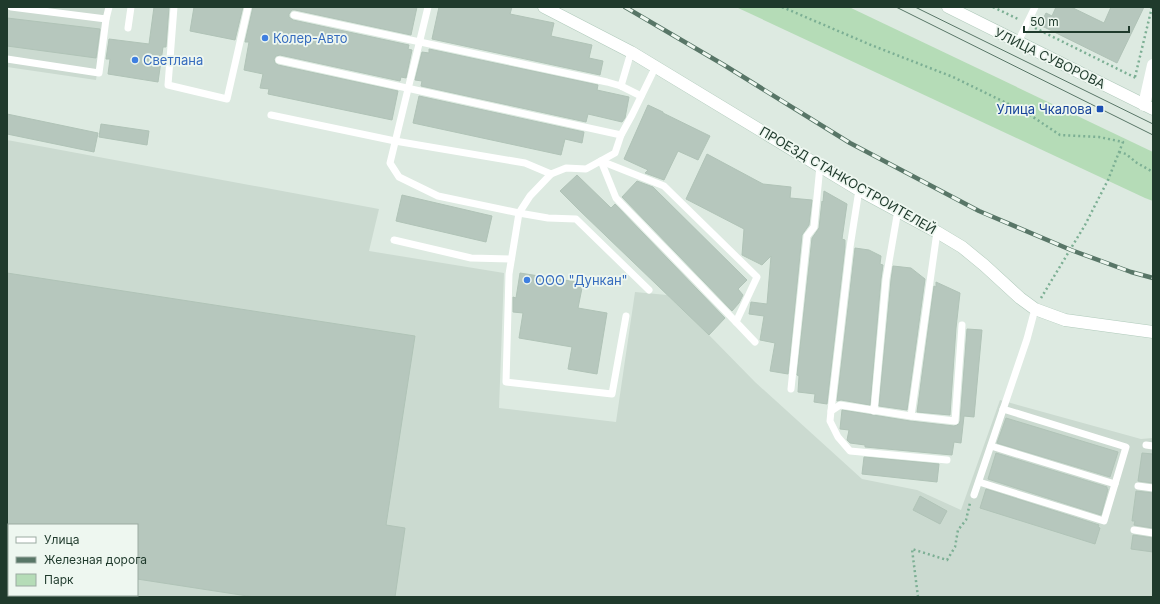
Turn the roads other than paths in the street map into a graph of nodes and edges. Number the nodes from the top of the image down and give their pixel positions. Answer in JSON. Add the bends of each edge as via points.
{"nodes":[{"id":1,"x":11,"y":7,"type":"edge"},
{"id":2,"x":108,"y":7,"type":"edge"},
{"id":3,"x":131,"y":7,"type":"edge"},
{"id":4,"x":174,"y":7,"type":"edge"},
{"id":5,"x":248,"y":7,"type":"edge"},
{"id":6,"x":428,"y":7,"type":"edge"},
{"id":7,"x":544,"y":7,"type":"edge"},
{"id":8,"x":948,"y":7,"type":"edge"},
{"id":9,"x":1035,"y":7,"type":"edge"},
{"id":10,"x":294,"y":15,"type":"dead end"},
{"id":11,"x":106,"y":19,"type":"junction"},
{"id":12,"x":128,"y":28,"type":"dead end"},
{"id":13,"x":419,"y":42,"type":"junction"},
{"id":14,"x":1018,"y":42,"type":"junction"},
{"id":15,"x":631,"y":52,"type":"junction"},
{"id":16,"x":7,"y":59,"type":"edge"},
{"id":17,"x":279,"y":60,"type":"dead end"},
{"id":18,"x":1153,"y":65,"type":"edge"},
{"id":19,"x":656,"y":66,"type":"junction"},
{"id":20,"x":621,"y":86,"type":"junction"},
{"id":21,"x":409,"y":88,"type":"junction"},
{"id":22,"x":641,"y":96,"type":"junction"},
{"id":23,"x":1148,"y":107,"type":"edge"},
{"id":24,"x":271,"y":115,"type":"dead end"},
{"id":25,"x":621,"y":135,"type":"junction"},
{"id":26,"x":395,"y":141,"type":"junction"},
{"id":27,"x":601,"y":161,"type":"junction"},
{"id":28,"x":820,"y":166,"type":"junction"},
{"id":29,"x":551,"y":174,"type":"junction"},
{"id":30,"x":859,"y":190,"type":"junction"},
{"id":31,"x":898,"y":210,"type":"junction"},
{"id":32,"x":519,"y":213,"type":"junction"},
{"id":33,"x":937,"y":232,"type":"junction"},
{"id":34,"x":394,"y":240,"type":"dead end"},
{"id":35,"x":511,"y":259,"type":"junction"},
{"id":36,"x":650,"y":290,"type":"dead end"},
{"id":37,"x":1035,"y":309,"type":"junction"},
{"id":38,"x":626,"y":316,"type":"dead end"},
{"id":39,"x":736,"y":322,"type":"junction"},
{"id":40,"x":962,"y":325,"type":"dead end"},
{"id":41,"x":1153,"y":332,"type":"edge"},
{"id":42,"x":755,"y":342,"type":"dead end"},
{"id":43,"x":791,"y":389,"type":"dead end"},
{"id":44,"x":1003,"y":409,"type":"junction"},
{"id":45,"x":831,"y":411,"type":"junction"},
{"id":46,"x":874,"y":411,"type":"junction"},
{"id":47,"x":911,"y":416,"type":"junction"},
{"id":48,"x":991,"y":446,"type":"junction"},
{"id":49,"x":947,"y":460,"type":"dead end"},
{"id":50,"x":979,"y":482,"type":"junction"},
{"id":51,"x":1115,"y":484,"type":"junction"},
{"id":52,"x":1138,"y":486,"type":"dead end"},
{"id":53,"x":1153,"y":488,"type":"edge"},
{"id":54,"x":974,"y":495,"type":"road end"},
{"id":55,"x":1134,"y":530,"type":"dead end"},
{"id":56,"x":1153,"y":533,"type":"edge"}],
"edges":[{"from":1,"to":11,"type":"lane"},
{"from":2,"to":11,"type":"lane"},
{"from":3,"to":12,"type":"lane"},
{"from":4,"to":5,"type":"lane","via":[[168,85],[227,99]]},
{"from":6,"to":13,"type":"lane"},
{"from":7,"to":15,"type":"main road","name":"ПРОЕЗД СТАНКОСТРОИТЕЛЕЙ"},
{"from":8,"to":14,"type":"main road","name":"УЛИЦА СУВОРОВА"},
{"from":9,"to":14,"type":"lane"},
{"from":10,"to":13,"type":"lane"},
{"from":11,"to":16,"type":"lane","via":[[99,73]]},
{"from":13,"to":20,"type":"lane"},
{"from":13,"to":21,"type":"lane"},
{"from":14,"to":23,"type":"main road","name":"УЛИЦА СУВОРОВА"},
{"from":15,"to":19,"type":"main road","name":"ПРОЕЗД СТАНКОСТРОИТЕЛЕЙ"},
{"from":15,"to":20,"type":"lane"},
{"from":17,"to":21,"type":"lane"},
{"from":18,"to":23,"type":"main road","via":[[1148,84]]},
{"from":19,"to":22,"type":"lane"},
{"from":19,"to":28,"type":"main road","name":"ПРОЕЗД СТАНКОСТРОИТЕЛЕЙ"},
{"from":20,"to":22,"type":"lane"},
{"from":21,"to":25,"type":"lane"},
{"from":21,"to":26,"type":"lane"},
{"from":22,"to":25,"type":"lane"},
{"from":24,"to":26,"type":"lane"},
{"from":25,"to":27,"type":"lane","via":[[615,153]]},
{"from":26,"to":29,"type":"lane","via":[[525,163]]},
{"from":26,"to":32,"type":"lane","via":[[390,164],[399,177],[438,196]]},
{"from":27,"to":29,"type":"lane","via":[[586,170],[566,168]]},
{"from":27,"to":39,"type":"lane","via":[[616,198]]},
{"from":27,"to":39,"type":"lane","via":[[664,186],[757,277]]},
{"from":28,"to":30,"type":"main road","name":"ПРОЕЗД СТАНКОСТРОИТЕЛЕЙ"},
{"from":28,"to":43,"type":"lane","via":[[814,227],[807,236]]},
{"from":29,"to":32,"type":"lane","via":[[530,196]]},
{"from":30,"to":31,"type":"main road","name":"ПРОЕЗД СТАНКОСТРОИТЕЛЕЙ"},
{"from":30,"to":45,"type":"lane"},
{"from":31,"to":33,"type":"main road","name":"ПРОЕЗД СТАНКОСТРОИТЕЛЕЙ"},
{"from":31,"to":46,"type":"lane","via":[[886,279]]},
{"from":32,"to":35,"type":"lane"},
{"from":32,"to":36,"type":"lane","via":[[576,219]]},
{"from":33,"to":37,"type":"main road","name":"ПРОЕЗД СТАНКОСТРОИТЕЛЕЙ","via":[[962,247]]},
{"from":33,"to":47,"type":"lane"},
{"from":34,"to":35,"type":"lane","via":[[471,258]]},
{"from":35,"to":38,"type":"lane","via":[[506,382],[612,394]]},
{"from":37,"to":41,"type":"main road","name":"ПРОЕЗД СТАНКОСТРОИТЕЛЕЙ","via":[[1065,320]]},
{"from":37,"to":44,"type":"lane"},
{"from":39,"to":42,"type":"lane"},
{"from":40,"to":47,"type":"lane","via":[[954,421]]},
{"from":44,"to":48,"type":"lane"},
{"from":44,"to":51,"type":"lane","via":[[1126,447]]},
{"from":45,"to":46,"type":"lane","via":[[840,405]]},
{"from":45,"to":49,"type":"lane","via":[[830,421],[838,437],[850,451]]},
{"from":46,"to":47,"type":"lane"},
{"from":48,"to":50,"type":"lane"},
{"from":48,"to":51,"type":"lane"},
{"from":50,"to":51,"type":"lane","via":[[1104,521]]},
{"from":50,"to":54,"type":"lane"},
{"from":52,"to":53,"type":"lane"},
{"from":55,"to":56,"type":"lane"}]}
